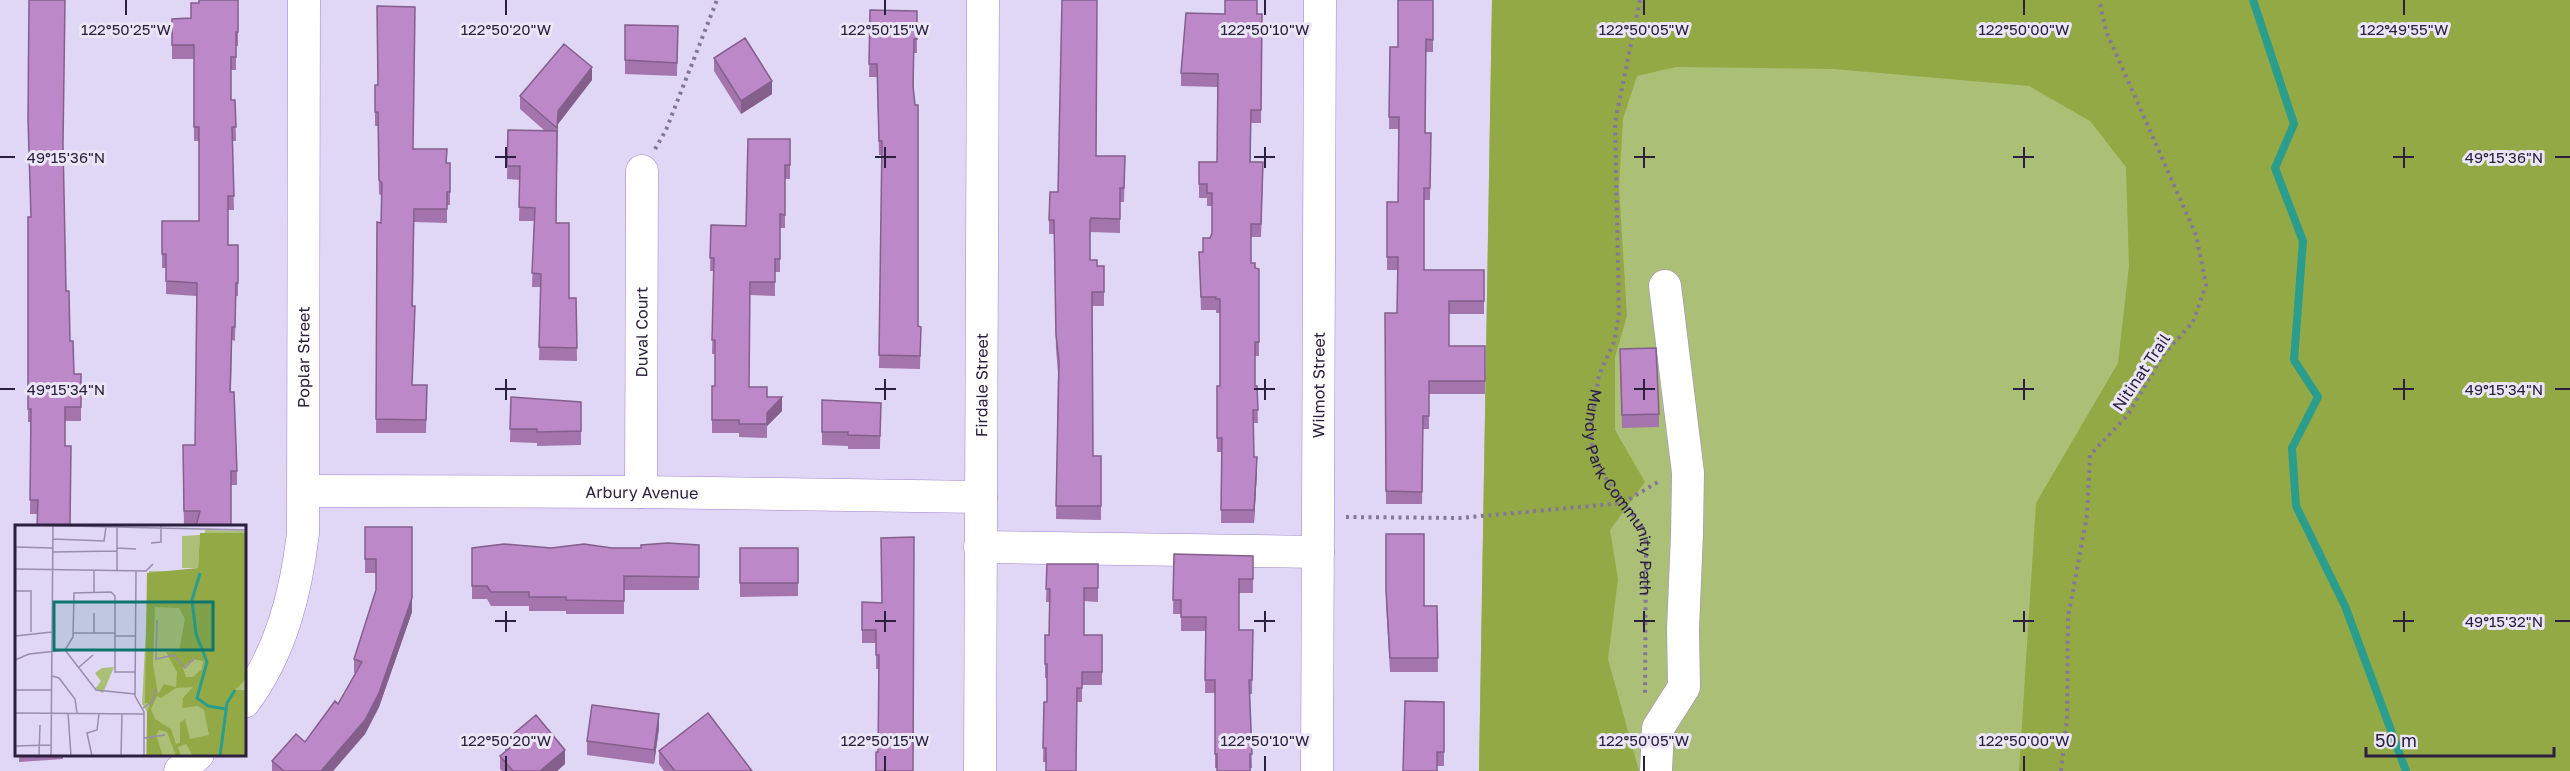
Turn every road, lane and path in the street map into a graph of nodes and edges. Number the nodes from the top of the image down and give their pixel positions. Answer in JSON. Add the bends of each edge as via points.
{"nodes":[{"id":1,"x":304,"y":0,"type":"edge"},
{"id":2,"x":717,"y":0,"type":"edge"},
{"id":3,"x":983,"y":0,"type":"edge"},
{"id":4,"x":1320,"y":0,"type":"edge"},
{"id":5,"x":1640,"y":0,"type":"edge"},
{"id":6,"x":2099,"y":0,"type":"edge"},
{"id":7,"x":642,"y":171,"type":"joint"},
{"id":8,"x":1665,"y":286,"type":"dead end"},
{"id":9,"x":1688,"y":473,"type":"junction"},
{"id":10,"x":304,"y":491,"type":"junction"},
{"id":11,"x":641,"y":492,"type":"junction"},
{"id":12,"x":981,"y":497,"type":"junction"},
{"id":13,"x":1623,"y":503,"type":"junction"},
{"id":14,"x":1340,"y":517,"type":"dead end"},
{"id":15,"x":980,"y":547,"type":"junction"},
{"id":16,"x":1318,"y":552,"type":"junction"},
{"id":17,"x":246,"y":699,"type":"edge"},
{"id":18,"x":1658,"y":728,"type":"junction"},
{"id":19,"x":196,"y":756,"type":"edge"},
{"id":20,"x":180,"y":771,"type":"edge"},
{"id":21,"x":980,"y":771,"type":"edge"},
{"id":22,"x":1317,"y":771,"type":"edge"},
{"id":23,"x":1656,"y":771,"type":"edge"},
{"id":24,"x":2061,"y":771,"type":"edge"}],
"edges":[{"from":1,"to":10,"type":"street","name":"Poplar Street"},
{"from":2,"to":7,"type":"path","via":[[666,130]]},
{"from":3,"to":12,"type":"street","name":"Firdale Street"},
{"from":4,"to":16,"type":"street","name":"Wilmot Street"},
{"from":5,"to":13,"type":"path","name":"Mundy Park Community Path","via":[[1616,122],[1619,313],[1614,342],[1599,375],[1591,423],[1593,448],[1601,472]]},
{"from":6,"to":24,"type":"path","name":"Nitinat Trail","via":[[2106,31],[2196,235],[2206,285],[2193,322],[2164,354],[2127,416],[2090,455],[2087,515],[2068,617],[2067,719]]},
{"from":7,"to":11,"type":"street","name":"Duval Court"},
{"from":8,"to":9,"type":"street"},
{"from":9,"to":13,"type":"path","via":[[1657,481]]},
{"from":9,"to":18,"type":"street","via":[[1684,687]]},
{"from":10,"to":11,"type":"street","name":"Arbury Avenue"},
{"from":10,"to":17,"type":"street","name":"Poplar Street","via":[[303,533],[291,604],[269,663]]},
{"from":11,"to":12,"type":"street","name":"Arbury Avenue"},
{"from":12,"to":15,"type":"street","name":"Firdale Street"},
{"from":13,"to":14,"type":"path","via":[[1460,518]]},
{"from":13,"to":18,"type":"path","name":"Mundy Park Community Path","via":[[1642,526],[1646,540],[1645,692]]},
{"from":15,"to":16,"type":"street"},
{"from":15,"to":21,"type":"street","name":"Firdale Street"},
{"from":16,"to":22,"type":"street","name":"Wilmot Street"},
{"from":18,"to":23,"type":"street"},
{"from":19,"to":20,"type":"street"}]}
